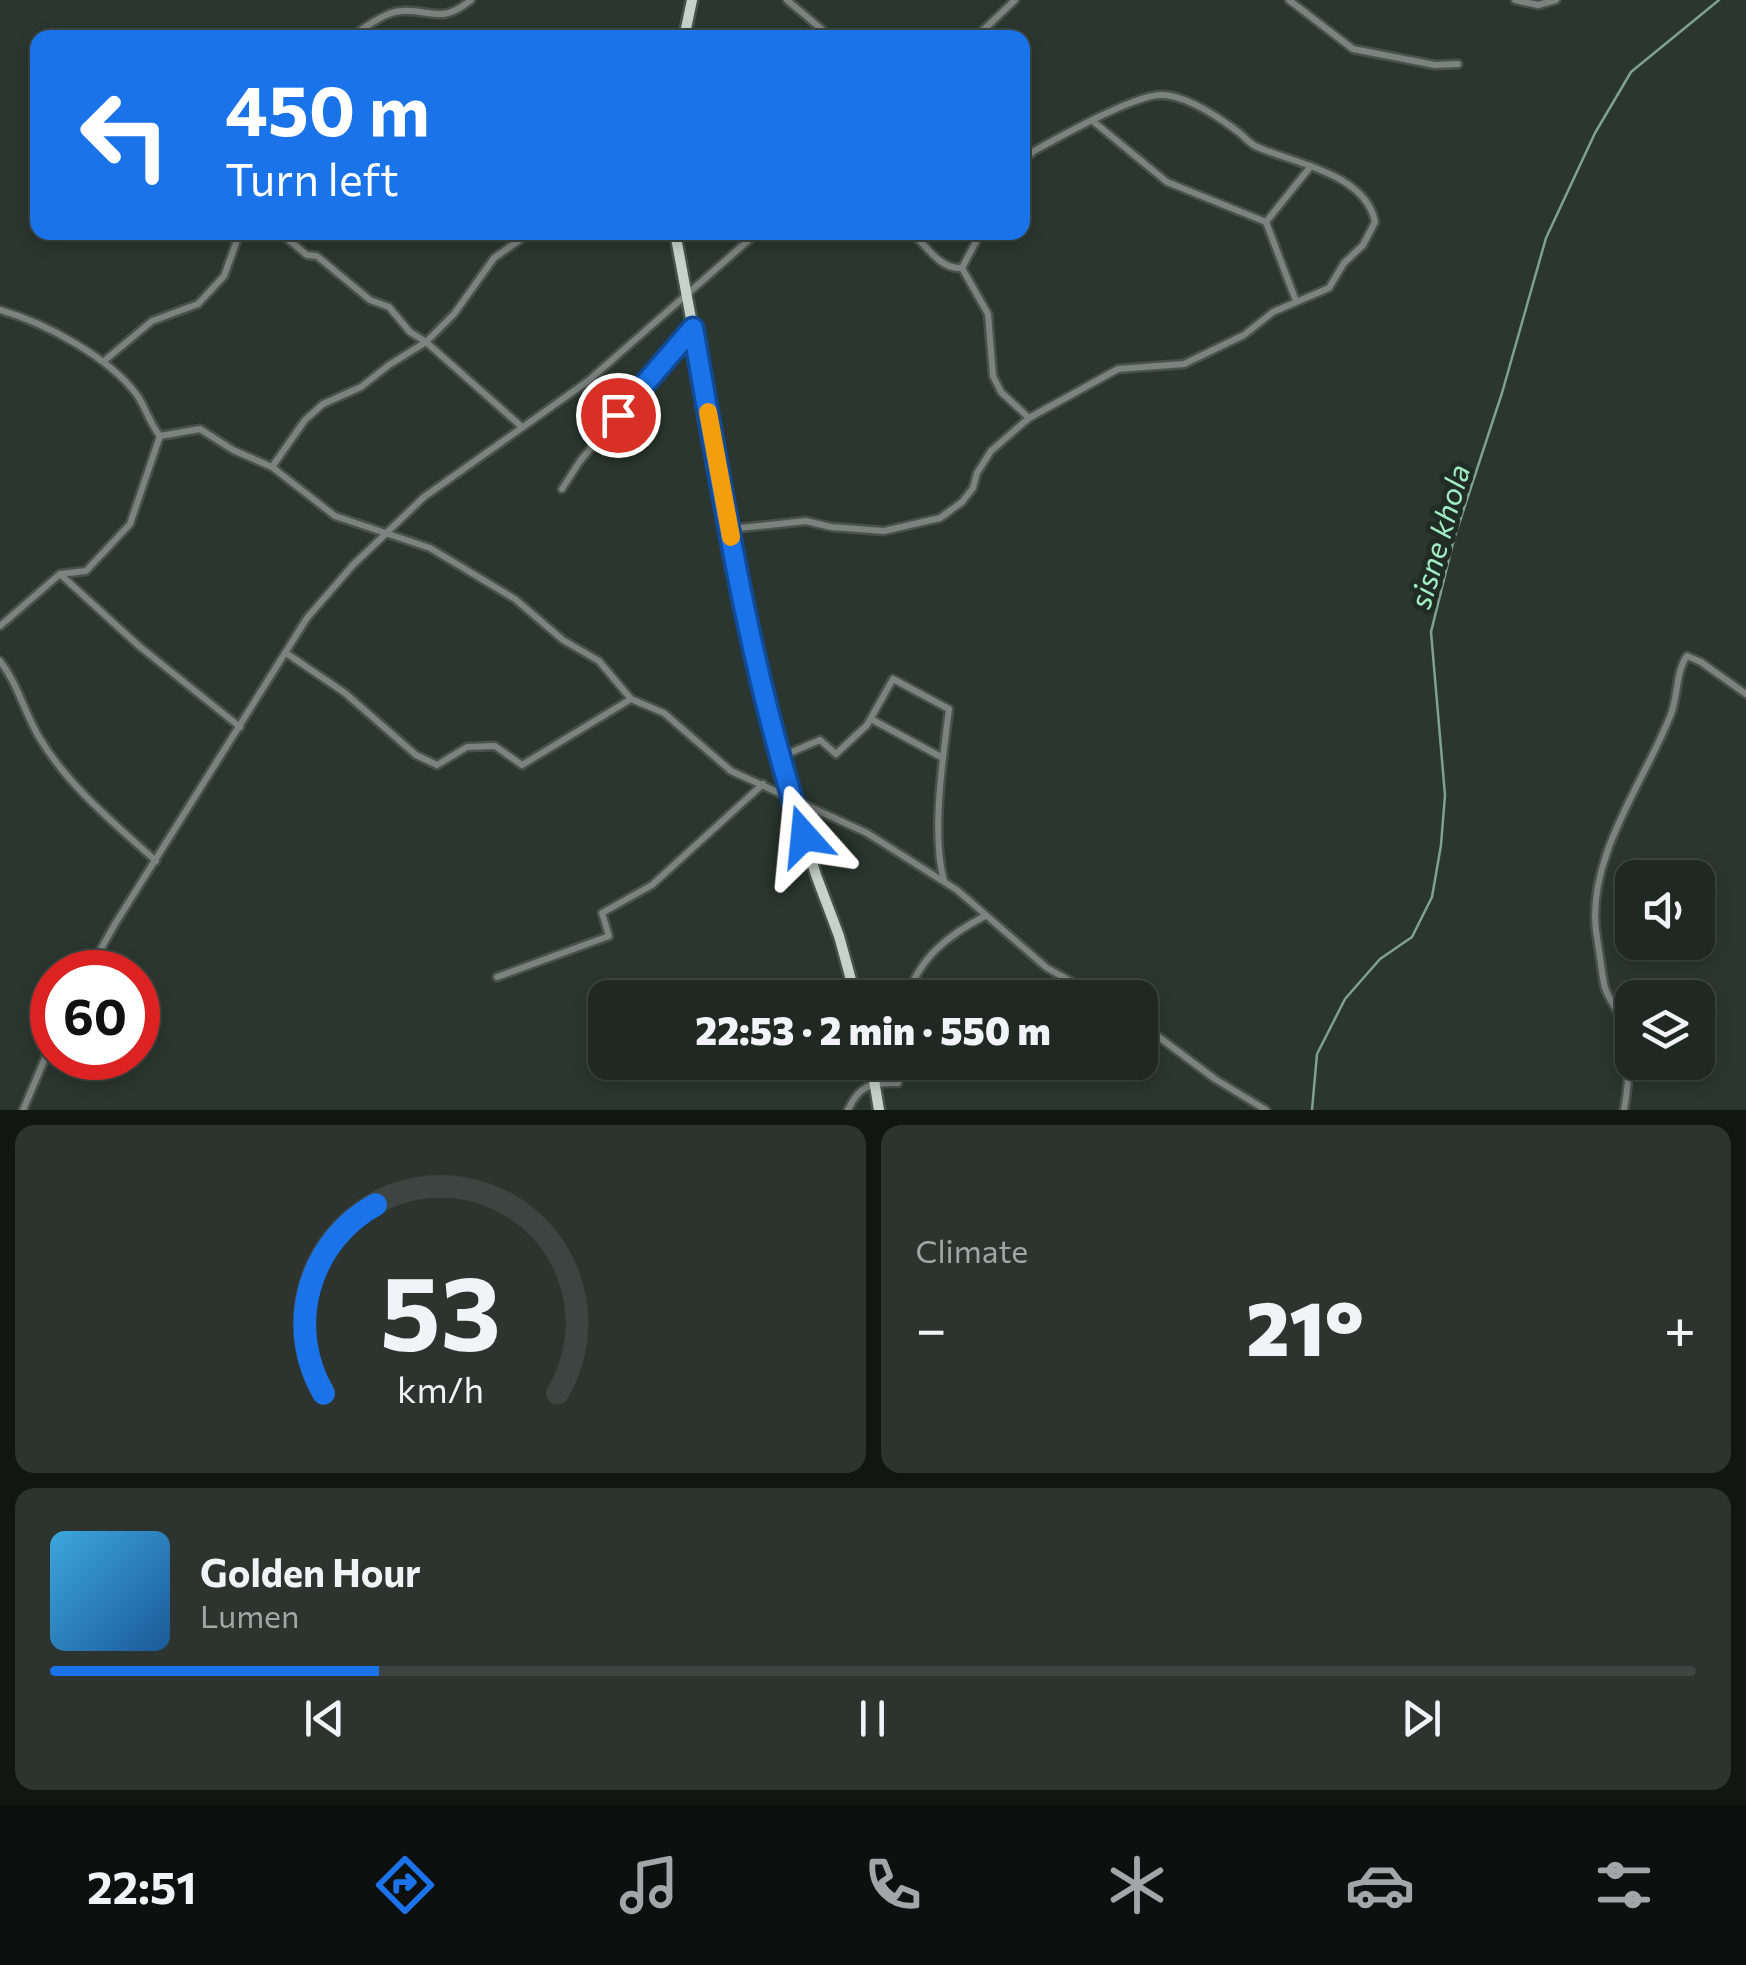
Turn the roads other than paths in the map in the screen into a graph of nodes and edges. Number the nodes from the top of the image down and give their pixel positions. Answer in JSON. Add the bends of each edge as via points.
{"nodes":[{"id":1,"x":472,"y":0,"type":"edge"},
{"id":2,"x":692,"y":0,"type":"edge"},
{"id":3,"x":787,"y":0,"type":"edge"},
{"id":4,"x":1016,"y":0,"type":"edge"},
{"id":5,"x":1288,"y":0,"type":"edge"},
{"id":6,"x":1516,"y":0,"type":"edge"},
{"id":7,"x":1556,"y":0,"type":"edge"},
{"id":8,"x":364,"y":30,"type":"edge"},
{"id":9,"x":686,"y":30,"type":"edge"},
{"id":10,"x":823,"y":30,"type":"edge"},
{"id":11,"x":984,"y":30,"type":"edge"},
{"id":12,"x":1458,"y":64,"type":"dead end"},
{"id":13,"x":1094,"y":122,"type":"junction"},
{"id":14,"x":1030,"y":156,"type":"edge"},
{"id":15,"x":1311,"y":166,"type":"junction"},
{"id":16,"x":1266,"y":222,"type":"junction"},
{"id":17,"x":237,"y":240,"type":"edge"},
{"id":18,"x":287,"y":240,"type":"edge"},
{"id":19,"x":520,"y":240,"type":"edge"},
{"id":20,"x":676,"y":240,"type":"edge"},
{"id":21,"x":749,"y":240,"type":"edge"},
{"id":22,"x":918,"y":240,"type":"edge"},
{"id":23,"x":977,"y":240,"type":"edge"},
{"id":24,"x":962,"y":268,"type":"junction"},
{"id":25,"x":685,"y":298,"type":"junction"},
{"id":26,"x":1296,"y":301,"type":"junction"},
{"id":27,"x":2,"y":313,"type":"edge"},
{"id":28,"x":693,"y":328,"type":"junction"},
{"id":29,"x":426,"y":342,"type":"junction"},
{"id":30,"x":104,"y":361,"type":"junction"},
{"id":31,"x":1029,"y":418,"type":"junction"},
{"id":32,"x":522,"y":427,"type":"junction"},
{"id":33,"x":160,"y":436,"type":"junction"},
{"id":34,"x":272,"y":468,"type":"junction"},
{"id":35,"x":562,"y":489,"type":"dead end"},
{"id":36,"x":730,"y":530,"type":"junction"},
{"id":37,"x":389,"y":532,"type":"junction"},
{"id":38,"x":60,"y":574,"type":"junction"},
{"id":39,"x":0,"y":626,"type":"edge"},
{"id":40,"x":286,"y":653,"type":"junction"},
{"id":41,"x":0,"y":661,"type":"edge"},
{"id":42,"x":1746,"y":694,"type":"edge"},
{"id":43,"x":631,"y":699,"type":"junction"},
{"id":44,"x":870,"y":719,"type":"junction"},
{"id":45,"x":240,"y":726,"type":"junction"},
{"id":46,"x":779,"y":757,"type":"junction"},
{"id":47,"x":943,"y":758,"type":"junction"},
{"id":48,"x":763,"y":784,"type":"junction"},
{"id":49,"x":792,"y":799,"type":"junction"},
{"id":50,"x":156,"y":861,"type":"junction"},
{"id":51,"x":944,"y":881,"type":"junction"},
{"id":52,"x":985,"y":916,"type":"junction"},
{"id":53,"x":100,"y":950,"type":"edge"},
{"id":54,"x":497,"y":977,"type":"dead end"},
{"id":55,"x":851,"y":980,"type":"edge"},
{"id":56,"x":916,"y":980,"type":"edge"},
{"id":57,"x":1069,"y":980,"type":"edge"},
{"id":58,"x":1158,"y":1036,"type":"edge"},
{"id":59,"x":36,"y":1080,"type":"edge"},
{"id":60,"x":898,"y":1080,"type":"edge"},
{"id":61,"x":875,"y":1082,"type":"junction"},
{"id":62,"x":23,"y":1110,"type":"edge"},
{"id":63,"x":848,"y":1110,"type":"edge"},
{"id":64,"x":880,"y":1110,"type":"edge"},
{"id":65,"x":1266,"y":1110,"type":"edge"},
{"id":66,"x":1624,"y":1110,"type":"edge"}],
"edges":[{"from":1,"to":8,"type":"street","via":[[448,14],[398,10]]},
{"from":2,"to":9,"type":"main road"},
{"from":3,"to":10,"type":"street"},
{"from":4,"to":11,"type":"street"},
{"from":5,"to":12,"type":"street","via":[[1353,48]]},
{"from":6,"to":7,"type":"street"},
{"from":13,"to":14,"type":"street"},
{"from":13,"to":15,"type":"street","via":[[1142,97],[1164,94],[1199,108],[1251,144]]},
{"from":13,"to":16,"type":"street","via":[[1167,182]]},
{"from":15,"to":16,"type":"street"},
{"from":15,"to":26,"type":"street","via":[[1350,186],[1375,222],[1335,283]]},
{"from":16,"to":26,"type":"street"},
{"from":17,"to":30,"type":"street","via":[[224,276],[198,304],[152,321]]},
{"from":18,"to":29,"type":"street","via":[[388,307]]},
{"from":19,"to":29,"type":"street","via":[[494,258]]},
{"from":20,"to":25,"type":"main road"},
{"from":21,"to":25,"type":"street"},
{"from":22,"to":24,"type":"street","via":[[944,266]]},
{"from":23,"to":24,"type":"street"},
{"from":24,"to":31,"type":"street","via":[[988,314],[1000,392]]},
{"from":25,"to":28,"type":"main road"},
{"from":25,"to":32,"type":"street"},
{"from":26,"to":31,"type":"street","via":[[1184,364],[1118,370]]},
{"from":27,"to":30,"type":"street","via":[[32,319]]},
{"from":28,"to":35,"type":"street"},
{"from":28,"to":36,"type":"main road"},
{"from":29,"to":32,"type":"street"},
{"from":29,"to":34,"type":"street","via":[[362,388],[322,404]]},
{"from":30,"to":33,"type":"street","via":[[138,396]]},
{"from":31,"to":36,"type":"street","via":[[991,451],[962,502],[940,518],[884,531],[806,521]]},
{"from":32,"to":37,"type":"street","via":[[424,497]]},
{"from":33,"to":34,"type":"street","via":[[200,429]]},
{"from":33,"to":38,"type":"street","via":[[130,524],[86,571]]},
{"from":34,"to":37,"type":"street","via":[[334,516]]},
{"from":36,"to":46,"type":"main road"},
{"from":37,"to":40,"type":"street","via":[[307,618]]},
{"from":37,"to":43,"type":"street","via":[[430,548],[515,599],[600,661]]},
{"from":38,"to":39,"type":"street"},
{"from":38,"to":45,"type":"street"},
{"from":40,"to":43,"type":"street","via":[[437,765],[460,750],[495,746],[522,765]]},
{"from":40,"to":45,"type":"street"},
{"from":41,"to":50,"type":"street","via":[[38,736],[71,779]]},
{"from":42,"to":66,"type":"street","via":[[1687,656],[1672,714],[1606,851],[1596,932],[1604,988],[1624,1023]]},
{"from":43,"to":48,"type":"street","via":[[664,712],[731,770]]},
{"from":44,"to":46,"type":"street","via":[[836,754],[820,740]]},
{"from":44,"to":47,"type":"street"},
{"from":44,"to":47,"type":"street","via":[[893,679],[949,709]]},
{"from":45,"to":50,"type":"street"},
{"from":46,"to":49,"type":"main road"},
{"from":47,"to":51,"type":"street","via":[[938,860]]},
{"from":48,"to":49,"type":"street"},
{"from":48,"to":54,"type":"street","via":[[652,885],[602,913],[609,936]]},
{"from":49,"to":51,"type":"street","via":[[867,833]]},
{"from":49,"to":55,"type":"main road"},
{"from":50,"to":53,"type":"street"},
{"from":51,"to":52,"type":"street"},
{"from":52,"to":56,"type":"street","via":[[950,934]]},
{"from":52,"to":57,"type":"street"},
{"from":58,"to":65,"type":"street"},
{"from":59,"to":62,"type":"street"},
{"from":60,"to":61,"type":"street"},
{"from":61,"to":63,"type":"street","via":[[858,1090]]},
{"from":61,"to":64,"type":"main road"}]}
